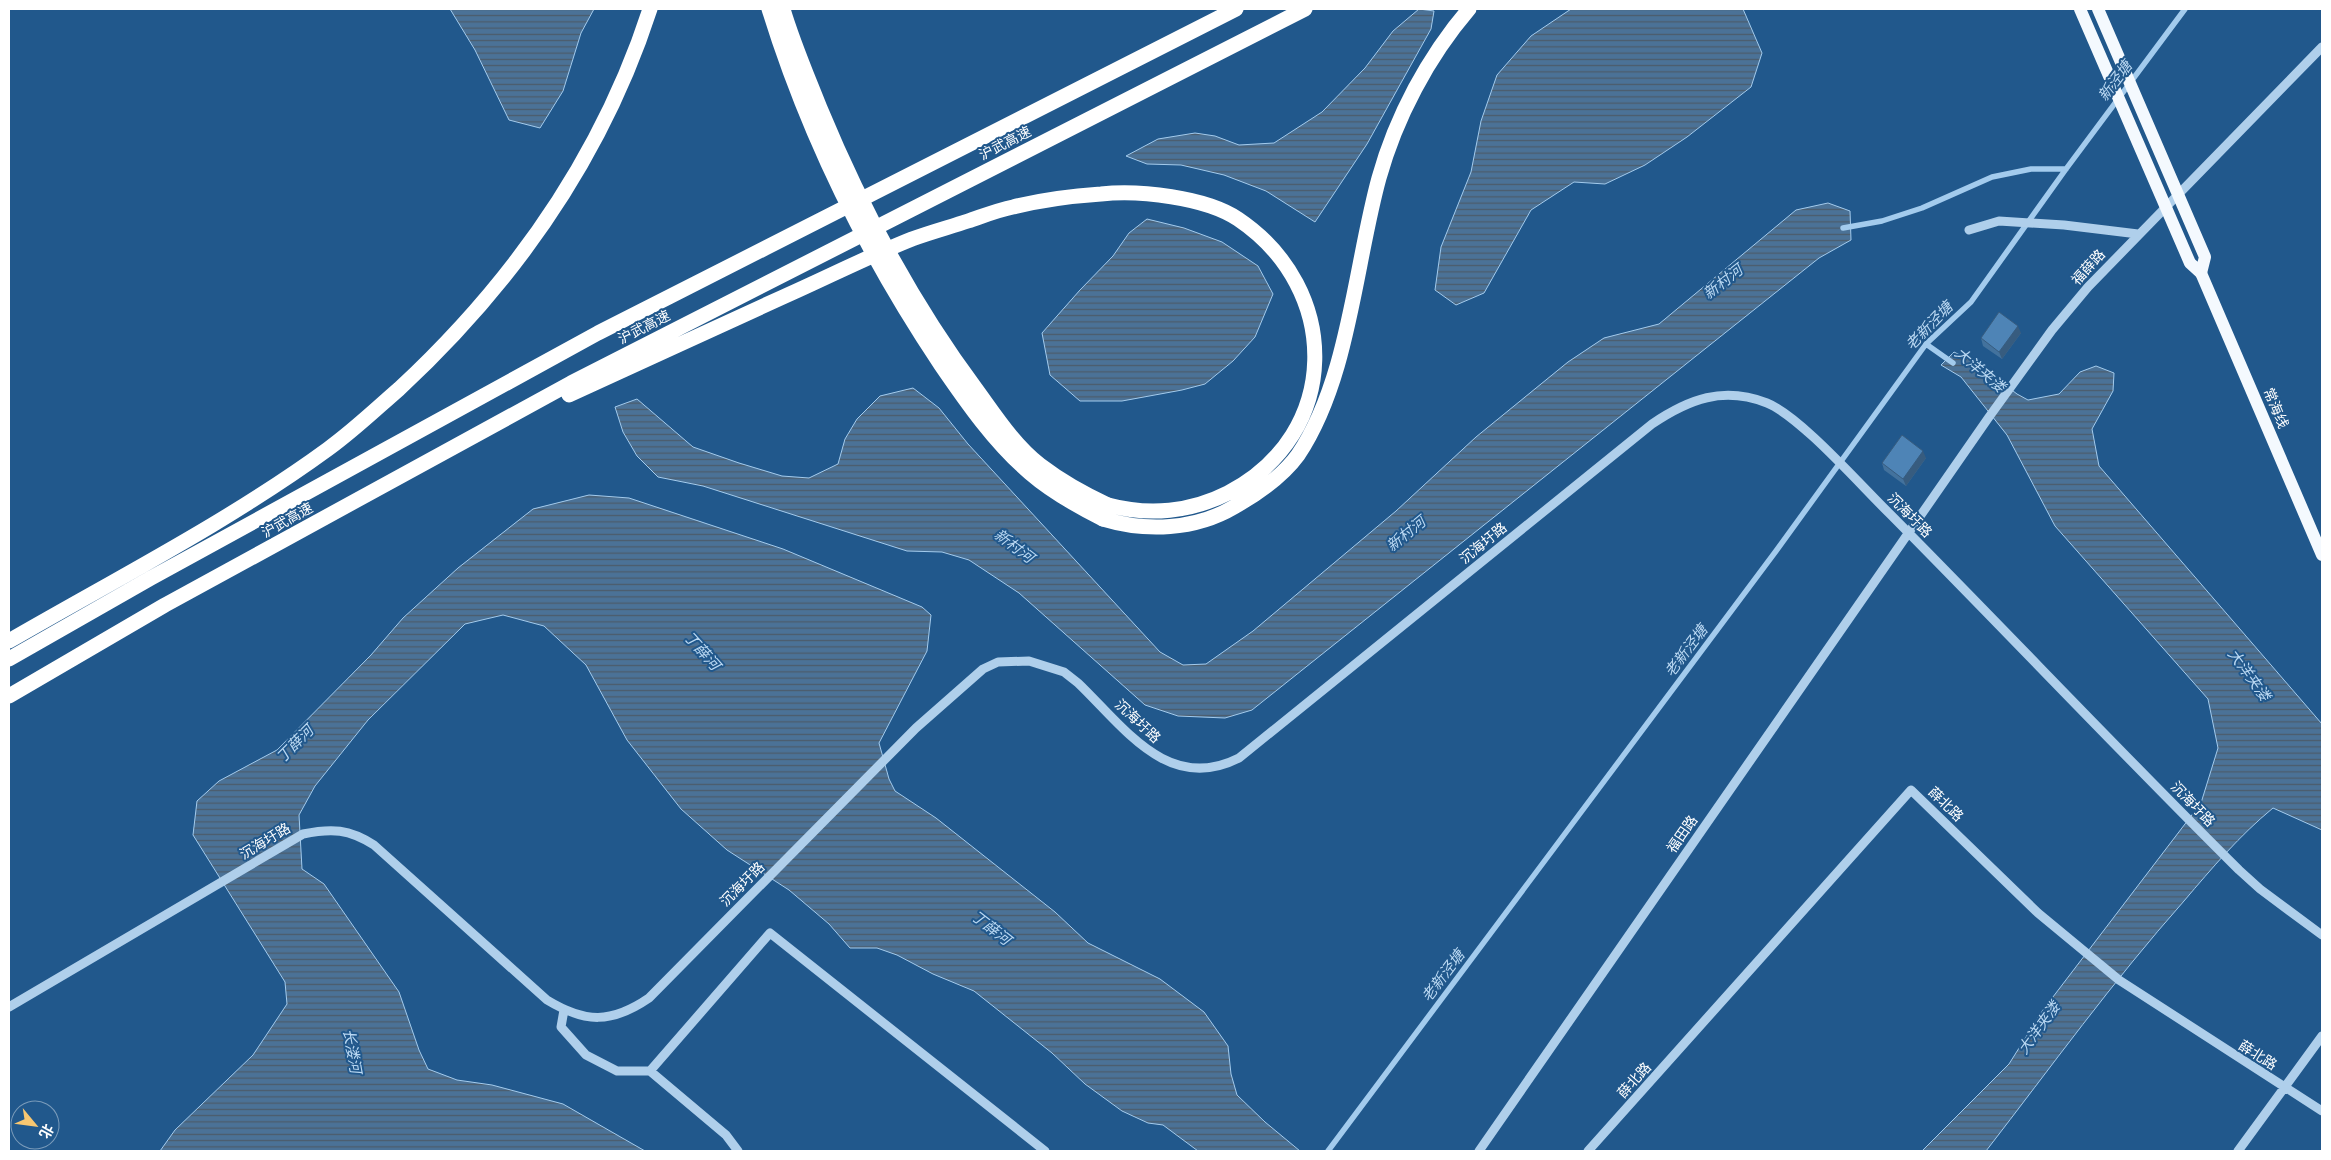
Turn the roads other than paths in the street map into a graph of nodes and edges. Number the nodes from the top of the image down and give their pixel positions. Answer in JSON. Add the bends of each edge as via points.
{"nodes":[{"id":1,"x":650,"y":9,"type":"edge"},
{"id":2,"x":769,"y":9,"type":"edge"},
{"id":3,"x":783,"y":9,"type":"edge"},
{"id":4,"x":1236,"y":9,"type":"edge"},
{"id":5,"x":1305,"y":9,"type":"edge"},
{"id":6,"x":1469,"y":9,"type":"edge"},
{"id":7,"x":2080,"y":9,"type":"edge"},
{"id":8,"x":2098,"y":9,"type":"edge"},
{"id":9,"x":2322,"y":47,"type":"edge"},
{"id":10,"x":1969,"y":230,"type":"dead end"},
{"id":11,"x":2138,"y":234,"type":"junction"},
{"id":12,"x":2201,"y":273,"type":"junction"},
{"id":13,"x":458,"y":445,"type":"junction"},
{"id":14,"x":1106,"y":512,"type":"junction"},
{"id":15,"x":1908,"y":533,"type":"junction"},
{"id":16,"x":2322,"y":555,"type":"edge"},
{"id":17,"x":9,"y":641,"type":"edge"},
{"id":18,"x":9,"y":659,"type":"edge"},
{"id":19,"x":9,"y":696,"type":"edge"},
{"id":20,"x":2322,"y":935,"type":"edge"},
{"id":21,"x":9,"y":1007,"type":"edge"},
{"id":22,"x":564,"y":1010,"type":"junction"},
{"id":23,"x":2322,"y":1036,"type":"edge"},
{"id":24,"x":650,"y":1071,"type":"junction"},
{"id":25,"x":2284,"y":1088,"type":"junction"},
{"id":26,"x":2322,"y":1111,"type":"edge"},
{"id":27,"x":738,"y":1151,"type":"edge"},
{"id":28,"x":1045,"y":1151,"type":"edge"},
{"id":29,"x":1478,"y":1151,"type":"edge"},
{"id":30,"x":1588,"y":1151,"type":"edge"},
{"id":31,"x":2238,"y":1151,"type":"edge"}],
"edges":[{"from":1,"to":17,"type":"highway","via":[[618,92],[587,154],[540,231],[473,315],[426,363],[330,448],[221,519]]},
{"from":2,"to":14,"type":"highway","bridge":true,"via":[[830,168],[871,250],[955,385],[994,436],[1029,472],[1070,503]]},
{"from":3,"to":14,"type":"highway","bridge":true,"via":[[843,162],[883,243],[929,321],[1005,428],[1038,464]]},
{"from":4,"to":18,"type":"highway","name":"沪武高速","via":[[598,333],[150,578]]},
{"from":5,"to":13,"type":"highway","name":"沪武高速","via":[[571,383]]},
{"from":6,"to":14,"type":"highway","via":[[1430,63],[1400,120],[1380,177],[1335,371],[1320,411],[1297,456],[1262,490],[1218,516],[1166,528],[1116,523]]},
{"from":7,"to":12,"type":"main road","name":"常海线","bridge":true,"via":[[2190,263]]},
{"from":8,"to":12,"type":"main road","name":"常海线","bridge":true,"via":[[2205,257]]},
{"from":9,"to":11,"type":"street","name":"福薛路"},
{"from":10,"to":11,"type":"street","via":[[1999,221]]},
{"from":11,"to":15,"type":"street","name":"福薛路","via":[[2088,287],[2016,378]]},
{"from":12,"to":16,"type":"main road","name":"常海线"},
{"from":13,"to":14,"type":"highway","via":[[912,240],[1013,207],[1103,193],[1193,200],[1236,218],[1271,247],[1298,283],[1312,324],[1316,364],[1307,407],[1285,447],[1252,480],[1209,503],[1164,512]]},
{"from":13,"to":19,"type":"highway","name":"沪武高速","via":[[165,605]]},
{"from":15,"to":20,"type":"street","name":"沉海圩路","via":[[2228,859],[2260,889]]},
{"from":15,"to":22,"type":"street","name":"沉海圩路","via":[[1790,418],[1768,404],[1728,395],[1690,401],[1652,424],[1239,758],[1225,765],[1188,769],[1158,758],[1064,672],[1029,661],[998,662],[983,669],[916,728],[649,998],[638,1006],[607,1017],[577,1016]]},
{"from":15,"to":29,"type":"street","name":"福田路"},
{"from":21,"to":22,"type":"street","name":"沉海圩路","via":[[303,834],[318,831],[350,832],[386,855],[527,983]]},
{"from":22,"to":24,"type":"street","via":[[561,1027],[586,1055],[617,1070]]},
{"from":23,"to":25,"type":"street"},
{"from":24,"to":27,"type":"street","via":[[726,1135]]},
{"from":24,"to":28,"type":"street","via":[[770,933]]},
{"from":25,"to":26,"type":"street","name":"薛北路"},
{"from":25,"to":30,"type":"street","name":"薛北路","via":[[2119,980],[2038,913],[1912,790]]},
{"from":25,"to":31,"type":"street"}]}
